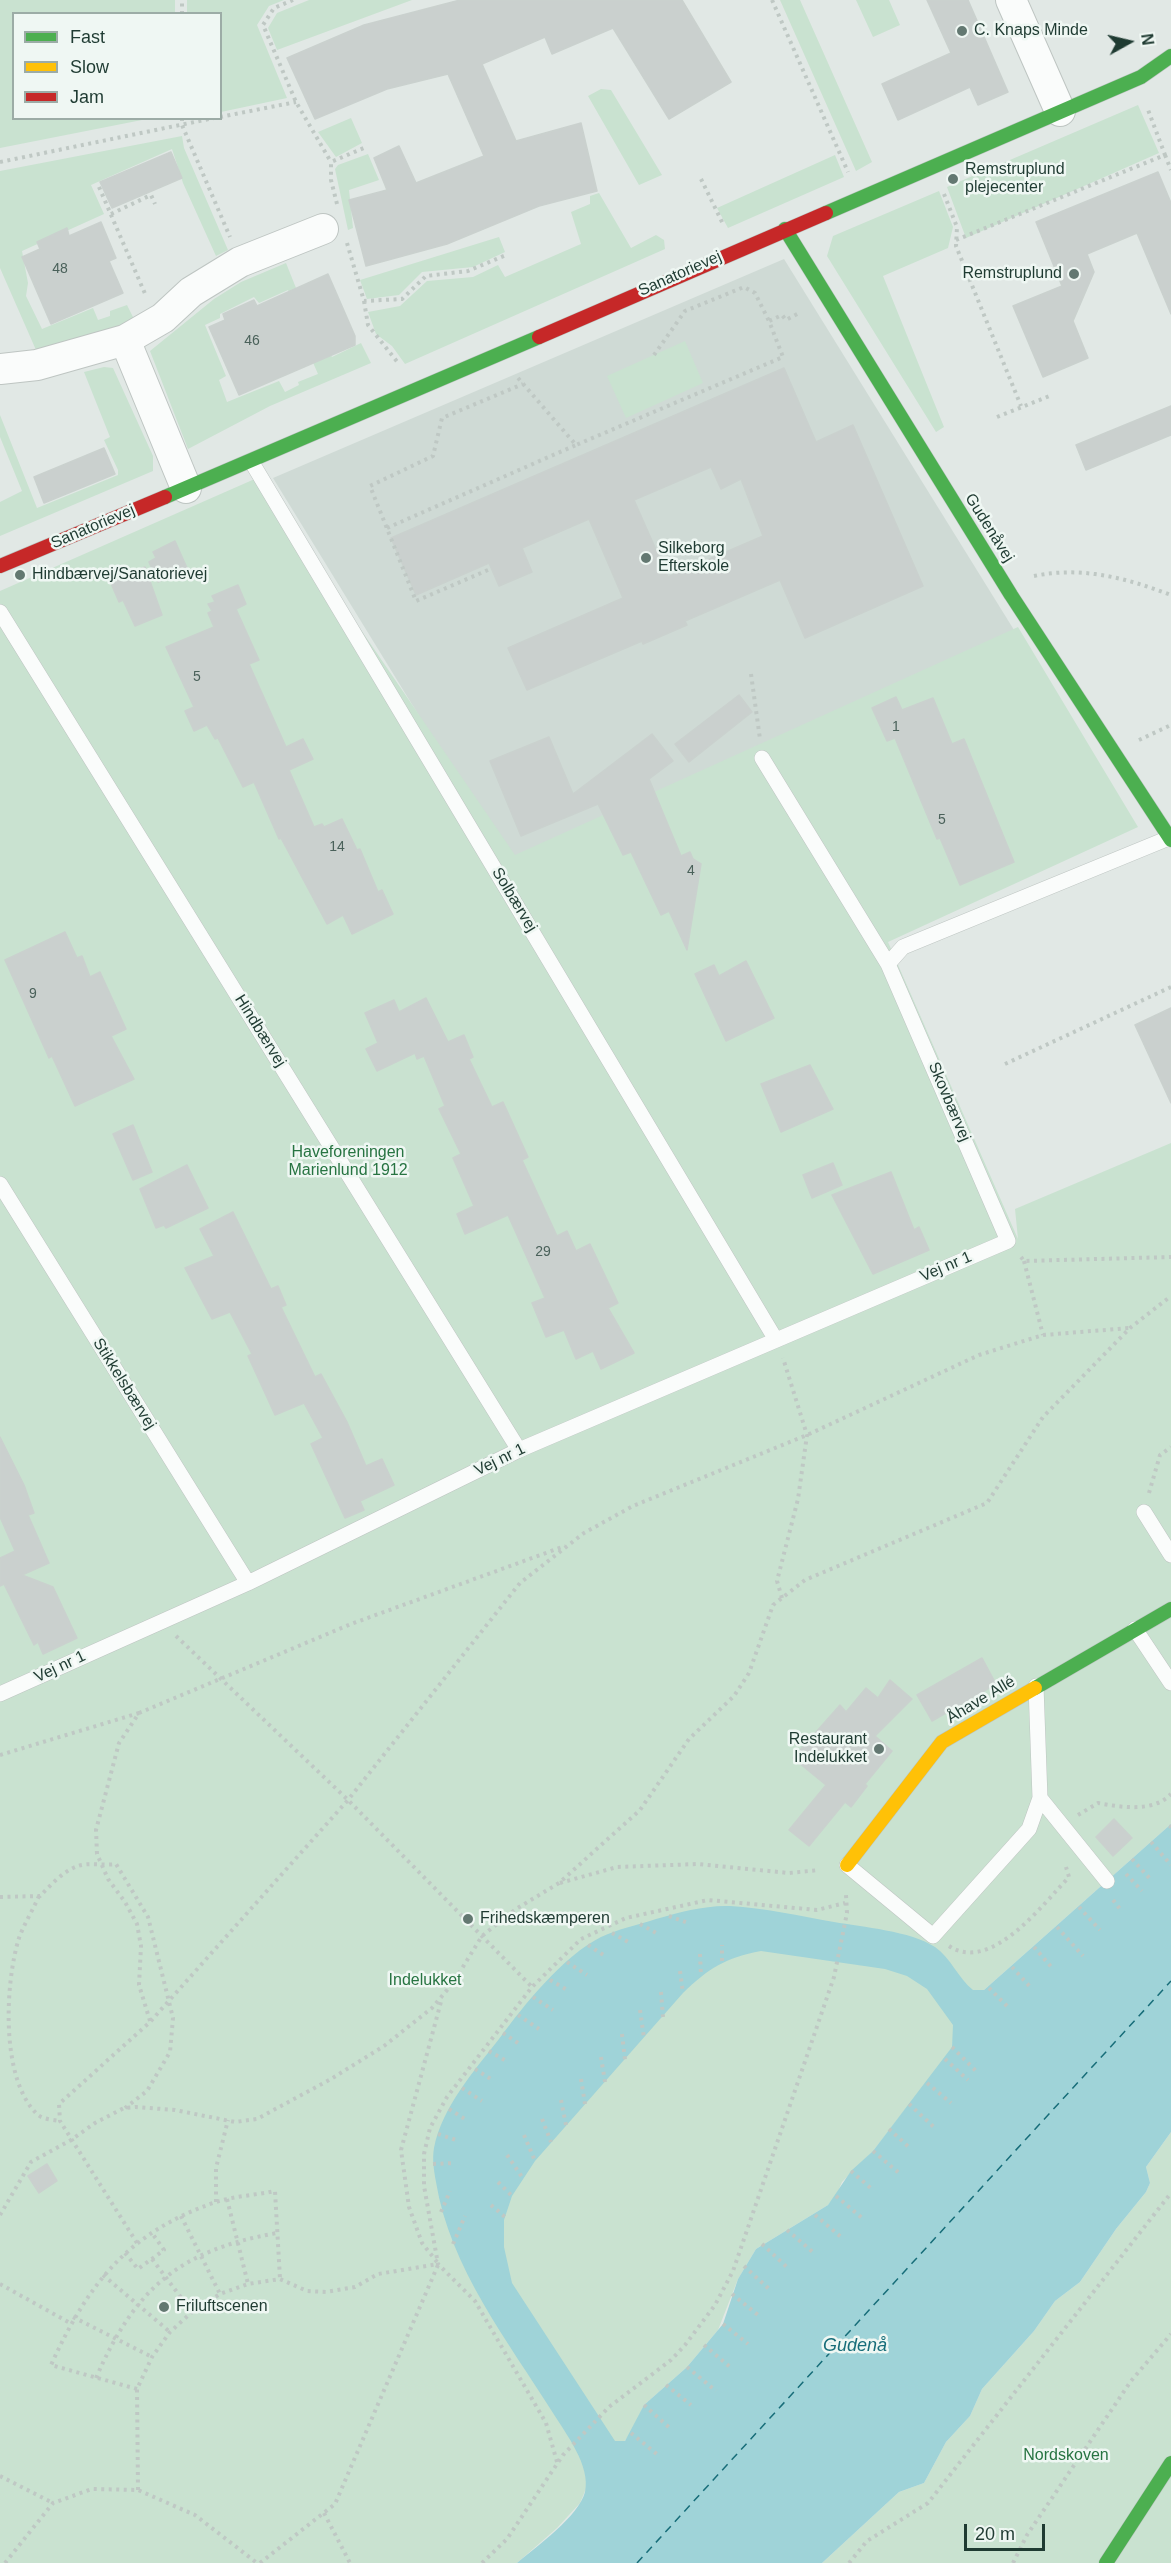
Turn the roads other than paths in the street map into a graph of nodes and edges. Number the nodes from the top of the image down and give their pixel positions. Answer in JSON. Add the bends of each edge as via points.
{"nodes":[{"id":1,"x":1011,"y":0,"type":"edge"},
{"id":2,"x":1171,"y":56,"type":"edge"},
{"id":3,"x":1060,"y":111,"type":"junction"},
{"id":4,"x":336,"y":226,"type":"road end"},
{"id":5,"x":786,"y":229,"type":"junction"},
{"id":6,"x":125,"y":340,"type":"junction"},
{"id":7,"x":0,"y":369,"type":"edge"},
{"id":8,"x":251,"y":461,"type":"junction"},
{"id":9,"x":186,"y":488,"type":"junction"},
{"id":10,"x":0,"y":566,"type":"edge"},
{"id":11,"x":0,"y":612,"type":"edge"},
{"id":12,"x":762,"y":758,"type":"road end"},
{"id":13,"x":1170,"y":839,"type":"edge"},
{"id":14,"x":888,"y":964,"type":"junction"},
{"id":15,"x":0,"y":1184,"type":"edge"},
{"id":16,"x":1008,"y":1241,"type":"joint"},
{"id":17,"x":776,"y":1340,"type":"junction"},
{"id":18,"x":519,"y":1450,"type":"junction"},
{"id":19,"x":1144,"y":1512,"type":"road end"},
{"id":20,"x":1171,"y":1555,"type":"edge"},
{"id":21,"x":248,"y":1583,"type":"junction"},
{"id":22,"x":1171,"y":1609,"type":"edge"},
{"id":23,"x":1135,"y":1629,"type":"junction"},
{"id":24,"x":1171,"y":1683,"type":"edge"},
{"id":25,"x":1036,"y":1686,"type":"junction"},
{"id":26,"x":0,"y":1694,"type":"edge"},
{"id":27,"x":1040,"y":1798,"type":"junction"},
{"id":28,"x":847,"y":1864,"type":"joint"},
{"id":29,"x":1107,"y":1881,"type":"dead end"},
{"id":30,"x":1171,"y":2463,"type":"edge"},
{"id":31,"x":1106,"y":2563,"type":"edge"}],
"edges":[{"from":1,"to":3,"type":"street"},
{"from":2,"to":3,"type":"street","name":"Sanatorievej","via":[[1141,77]]},
{"from":3,"to":5,"type":"street","name":"Sanatorievej"},
{"from":4,"to":6,"type":"street","via":[[240,262]]},
{"from":5,"to":8,"type":"street","name":"Sanatorievej"},
{"from":5,"to":13,"type":"street","name":"Gudenåvej","via":[[1008,591]]},
{"from":6,"to":7,"type":"street","via":[[37,365]]},
{"from":6,"to":9,"type":"street"},
{"from":8,"to":9,"type":"street","name":"Sanatorievej"},
{"from":8,"to":17,"type":"lane","name":"Solbærvej"},
{"from":9,"to":10,"type":"street","name":"Sanatorievej"},
{"from":11,"to":18,"type":"lane","name":"Hindbærvej"},
{"from":12,"to":14,"type":"lane","name":"Skovbærvej"},
{"from":13,"to":14,"type":"lane","via":[[903,947]]},
{"from":14,"to":16,"type":"lane","name":"Skovbærvej"},
{"from":15,"to":21,"type":"lane","name":"Stikkelsbærvej"},
{"from":16,"to":17,"type":"lane","name":"Vej nr 1"},
{"from":17,"to":18,"type":"lane","name":"Vej nr 1"},
{"from":18,"to":21,"type":"lane","name":"Vej nr 1"},
{"from":19,"to":20,"type":"lane"},
{"from":21,"to":26,"type":"lane","name":"Vej nr 1"},
{"from":22,"to":23,"type":"street","name":"Åhave Allé"},
{"from":23,"to":24,"type":"lane"},
{"from":23,"to":25,"type":"street","name":"Åhave Allé"},
{"from":25,"to":27,"type":"lane"},
{"from":25,"to":28,"type":"street","name":"Åhave Allé","via":[[942,1742]]},
{"from":27,"to":28,"type":"lane","via":[[1029,1829],[933,1936]]},
{"from":27,"to":29,"type":"lane"},
{"from":30,"to":31,"type":"street"}]}
